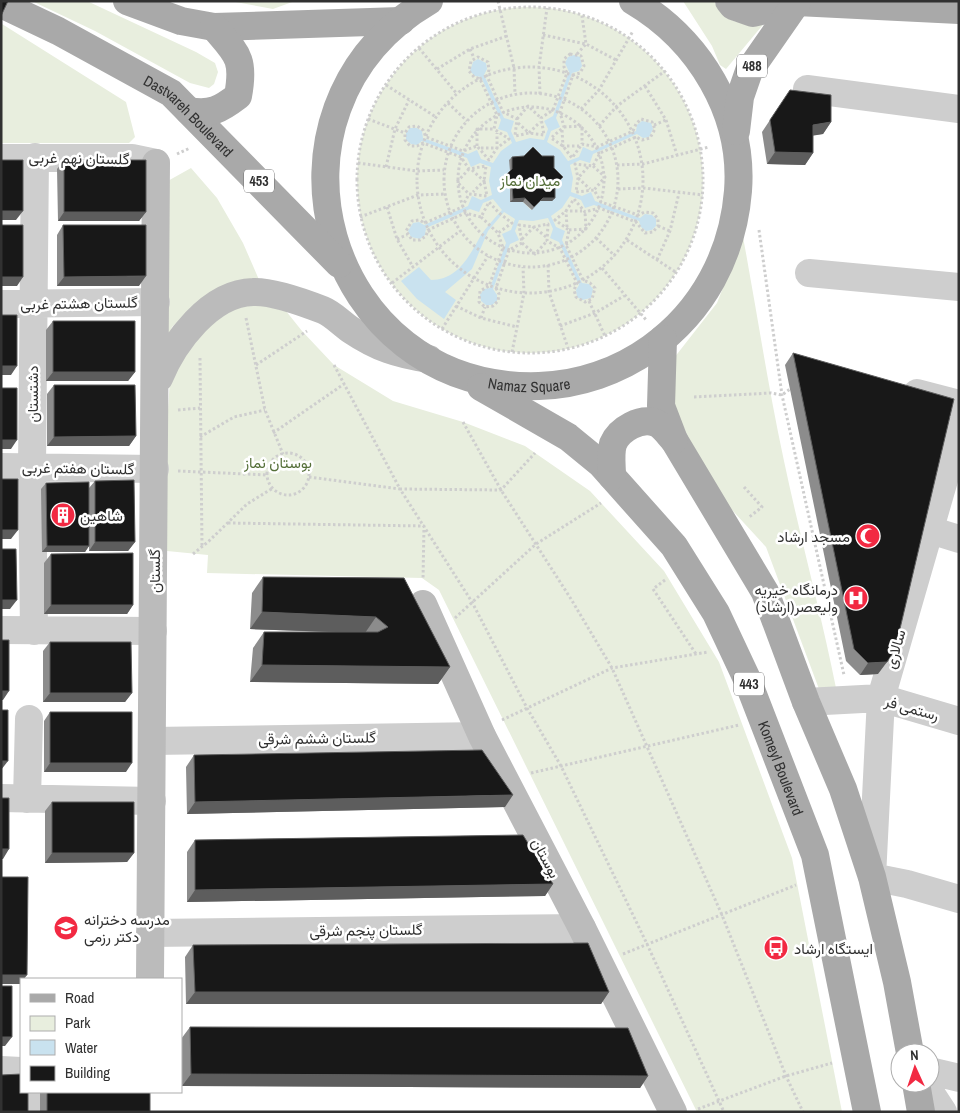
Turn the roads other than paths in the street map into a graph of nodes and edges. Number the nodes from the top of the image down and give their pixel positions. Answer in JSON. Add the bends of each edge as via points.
{"nodes":[{"id":1,"x":127,"y":1,"type":"edge"},
{"id":2,"x":430,"y":1,"type":"edge"},
{"id":3,"x":729,"y":1,"type":"edge"},
{"id":4,"x":797,"y":2,"type":"edge"},
{"id":5,"x":1,"y":4,"type":"edge"},
{"id":6,"x":641,"y":4,"type":"edge"},
{"id":7,"x":959,"y":10,"type":"edge"},
{"id":8,"x":401,"y":20,"type":"junction"},
{"id":9,"x":214,"y":27,"type":"junction"},
{"id":10,"x":808,"y":89,"type":"dead end"},
{"id":11,"x":959,"y":109,"type":"edge"},
{"id":12,"x":189,"y":111,"type":"junction"},
{"id":13,"x":734,"y":141,"type":"junction"},
{"id":14,"x":35,"y":157,"type":"junction"},
{"id":15,"x":1,"y":158,"type":"edge"},
{"id":16,"x":156,"y":163,"type":"joint"},
{"id":17,"x":345,"y":270,"type":"junction"},
{"id":18,"x":809,"y":273,"type":"dead end"},
{"id":19,"x":959,"y":287,"type":"edge"},
{"id":20,"x":156,"y":302,"type":"junction"},
{"id":21,"x":1,"y":304,"type":"edge"},
{"id":22,"x":33,"y":304,"type":"junction"},
{"id":23,"x":663,"y":339,"type":"junction"},
{"id":24,"x":440,"y":365,"type":"junction"},
{"id":25,"x":155,"y":386,"type":"junction"},
{"id":26,"x":892,"y":386,"type":"edge"},
{"id":27,"x":959,"y":404,"type":"edge"},
{"id":28,"x":958,"y":431,"type":"edge"},
{"id":29,"x":674,"y":440,"type":"junction"},
{"id":30,"x":1,"y":467,"type":"edge"},
{"id":31,"x":32,"y":467,"type":"junction"},
{"id":32,"x":155,"y":469,"type":"junction"},
{"id":33,"x":612,"y":476,"type":"junction"},
{"id":34,"x":930,"y":530,"type":"junction"},
{"id":35,"x":959,"y":539,"type":"edge"},
{"id":36,"x":423,"y":604,"type":"road end"},
{"id":37,"x":1,"y":630,"type":"edge"},
{"id":38,"x":34,"y":630,"type":"junction"},
{"id":39,"x":153,"y":631,"type":"junction"},
{"id":40,"x":881,"y":698,"type":"junction"},
{"id":41,"x":806,"y":702,"type":"junction"},
{"id":42,"x":29,"y":719,"type":"dead end"},
{"id":43,"x":959,"y":721,"type":"edge"},
{"id":44,"x":482,"y":736,"type":"junction"},
{"id":45,"x":152,"y":741,"type":"junction"},
{"id":46,"x":14,"y":799,"type":"edge"},
{"id":47,"x":152,"y":801,"type":"junction"},
{"id":48,"x":872,"y":877,"type":"junction"},
{"id":49,"x":959,"y":899,"type":"edge"},
{"id":50,"x":582,"y":928,"type":"junction"},
{"id":51,"x":150,"y":933,"type":"junction"},
{"id":52,"x":150,"y":978,"type":"edge"},
{"id":53,"x":908,"y":1043,"type":"edge"},
{"id":54,"x":1,"y":1070,"type":"edge"},
{"id":55,"x":20,"y":1071,"type":"edge"},
{"id":56,"x":940,"y":1073,"type":"edge"},
{"id":57,"x":959,"y":1078,"type":"edge"},
{"id":58,"x":35,"y":1093,"type":"edge"},
{"id":59,"x":918,"y":1093,"type":"edge"},
{"id":60,"x":931,"y":1093,"type":"edge"},
{"id":61,"x":684,"y":1111,"type":"edge"},
{"id":62,"x":36,"y":1112,"type":"edge"},
{"id":63,"x":867,"y":1112,"type":"edge"},
{"id":64,"x":921,"y":1112,"type":"edge"},
{"id":65,"x":943,"y":1112,"type":"edge"}],
"edges":[{"from":1,"to":9,"type":"main road","via":[[181,21]]},
{"from":2,"to":8,"type":"main road","name":"Namaz Square"},
{"from":3,"to":4,"type":"main road","via":[[732,6],[753,13]]},
{"from":4,"to":7,"type":"main road"},
{"from":4,"to":13,"type":"main road","number":"488","via":[[749,70],[740,98]]},
{"from":5,"to":12,"type":"main road","name":"Dastvareh Boulevard","number":"453","via":[[58,31],[171,93]]},
{"from":6,"to":13,"type":"main road","name":"Namaz Square","via":[[682,40],[702,64],[721,97]]},
{"from":8,"to":9,"type":"main road"},
{"from":8,"to":17,"type":"main road","name":"Namaz Square","via":[[380,40],[348,84],[328,142],[324,183],[330,224]]},
{"from":9,"to":12,"type":"main road","via":[[238,53],[242,76],[238,96],[224,107],[205,114]]},
{"from":10,"to":11,"type":"street"},
{"from":12,"to":17,"type":"main road","name":"Dastvareh Boulevard","number":"453"},
{"from":13,"to":23,"type":"main road","name":"Namaz Square","via":[[738,170],[736,207],[726,250],[707,290]]},
{"from":14,"to":15,"type":"street","name":"گلستان نهم غربی"},
{"from":14,"to":16,"type":"street","name":"گلستان نهم غربی","via":[[132,158]]},
{"from":14,"to":22,"type":"street","name":"دشتستان"},
{"from":16,"to":20,"type":"street","name":"گلستان"},
{"from":17,"to":24,"type":"main road","name":"Namaz Square","via":[[372,312],[402,340]]},
{"from":18,"to":19,"type":"street"},
{"from":20,"to":22,"type":"street","name":"گلستان هشتم غربی"},
{"from":20,"to":25,"type":"street","name":"گلستان"},
{"from":21,"to":22,"type":"street","name":"گلستان هشتم غربی"},
{"from":22,"to":31,"type":"street","name":"دشتستان"},
{"from":23,"to":24,"type":"main road","name":"Namaz Square","via":[[628,362],[590,378],[549,386],[507,385],[479,380]]},
{"from":23,"to":29,"type":"main road","via":[[661,406]]},
{"from":24,"to":25,"type":"street","via":[[378,348],[325,310],[273,294],[253,292],[232,296],[196,321],[175,346]]},
{"from":24,"to":33,"type":"main road","name":"Komeyl Boulevard","number":"443","via":[[568,437]]},
{"from":25,"to":32,"type":"street","name":"گلستان"},
{"from":26,"to":27,"type":"street"},
{"from":28,"to":34,"type":"street","name":"سالاری"},
{"from":29,"to":33,"type":"main road","via":[[657,423],[631,425],[619,433],[613,445]]},
{"from":29,"to":41,"type":"main road","via":[[765,592]]},
{"from":30,"to":31,"type":"street","name":"گلستان هفتم غربی"},
{"from":31,"to":32,"type":"street","name":"گلستان هفتم غربی"},
{"from":31,"to":38,"type":"street","name":"دشتستان"},
{"from":32,"to":39,"type":"street","name":"گلستان"},
{"from":33,"to":63,"type":"main road","name":"Komeyl Boulevard","number":"443","via":[[674,546],[716,613],[747,678],[814,855]]},
{"from":34,"to":35,"type":"street"},
{"from":34,"to":40,"type":"street","name":"سالاری"},
{"from":36,"to":44,"type":"street","name":"بوستان"},
{"from":37,"to":38,"type":"street"},
{"from":38,"to":39,"type":"street"},
{"from":39,"to":45,"type":"street","name":"گلستان"},
{"from":40,"to":41,"type":"street","name":"رستمی فر"},
{"from":40,"to":43,"type":"street","name":"رستمی فر"},
{"from":40,"to":48,"type":"street","name":"سالاری"},
{"from":41,"to":48,"type":"main road","via":[[843,789]]},
{"from":42,"to":46,"type":"street"},
{"from":44,"to":45,"type":"street","name":"گلستان ششم شرقی"},
{"from":44,"to":50,"type":"street","name":"بوستان"},
{"from":45,"to":47,"type":"street","name":"گلستان"},
{"from":46,"to":47,"type":"street"},
{"from":47,"to":51,"type":"street","name":"گلستان"},
{"from":48,"to":49,"type":"street"},
{"from":48,"to":53,"type":"main road"},
{"from":50,"to":51,"type":"street","name":"گلستان پنجم شرقی"},
{"from":50,"to":61,"type":"street","name":"بوستان"},
{"from":51,"to":52,"type":"street","name":"گلستان"},
{"from":54,"to":55,"type":"street"},
{"from":56,"to":57,"type":"street"},
{"from":58,"to":62,"type":"street"},
{"from":59,"to":64,"type":"main road"},
{"from":60,"to":65,"type":"street"}]}
